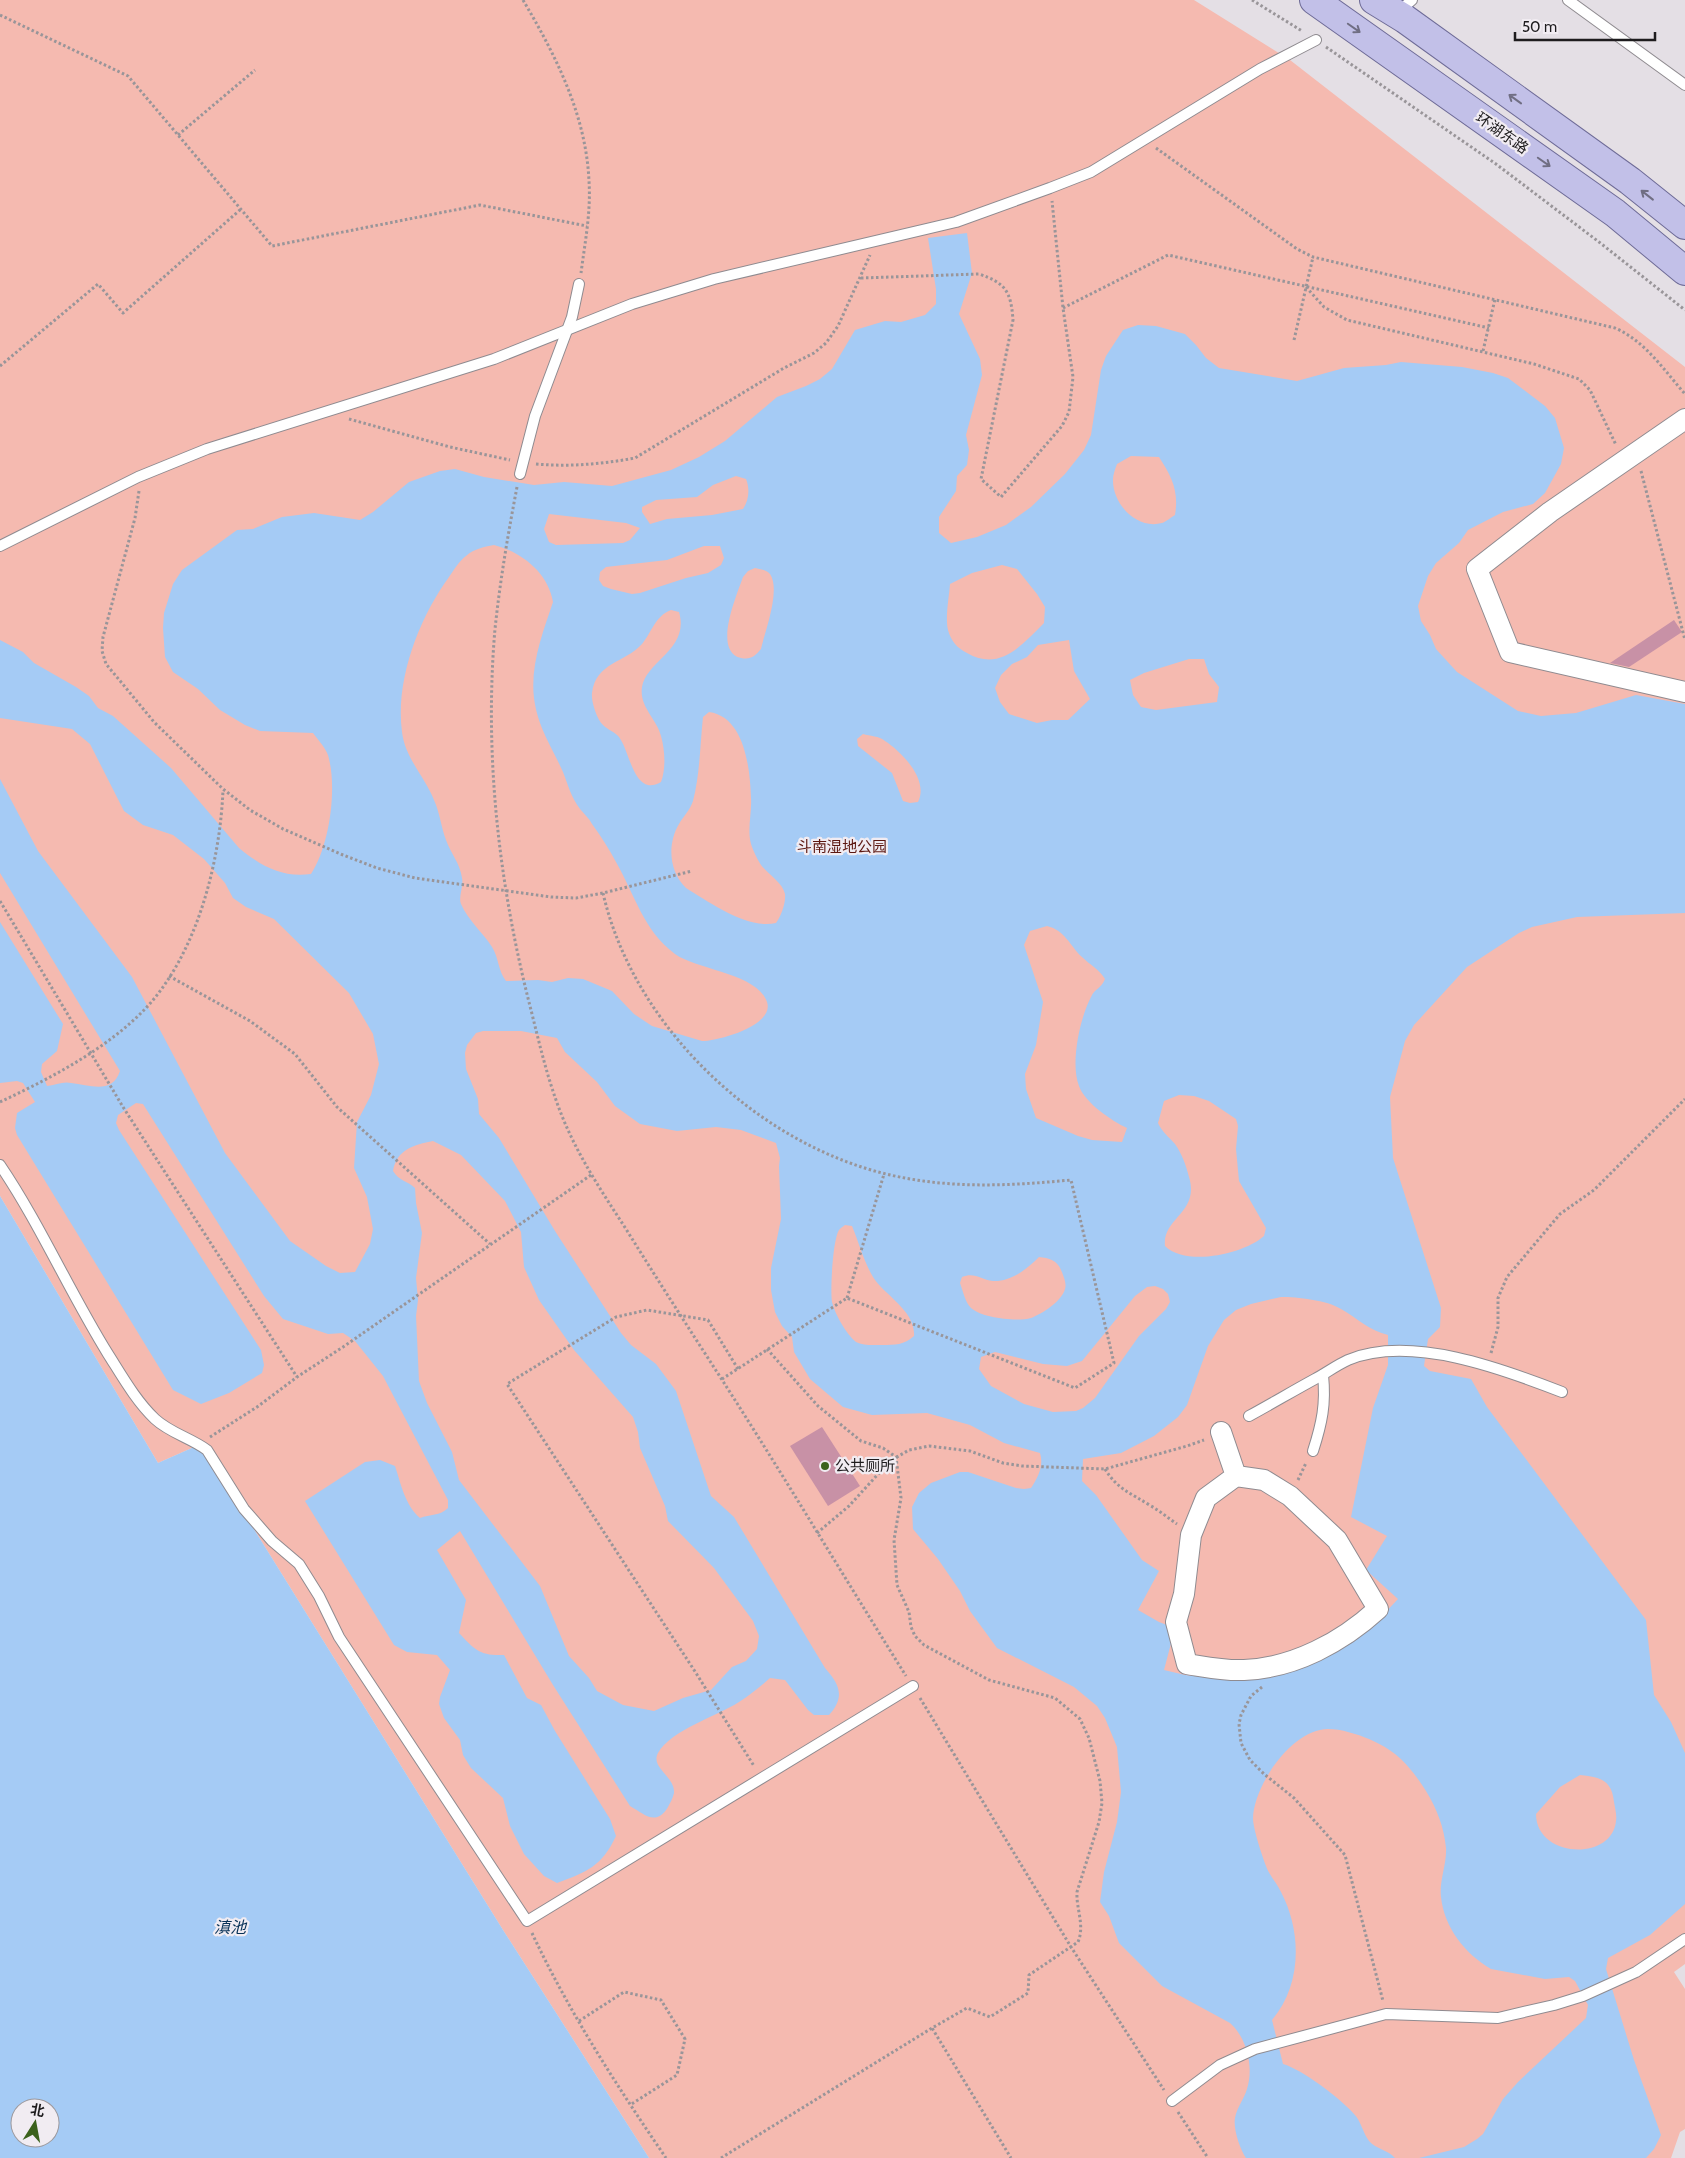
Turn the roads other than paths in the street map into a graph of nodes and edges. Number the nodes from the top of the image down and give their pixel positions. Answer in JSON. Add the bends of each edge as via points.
{"nodes":[{"id":1,"x":1314,"y":0,"type":"edge"},
{"id":2,"x":1568,"y":0,"type":"edge"},
{"id":3,"x":1394,"y":5,"type":"edge"},
{"id":4,"x":1316,"y":40,"type":"road end"},
{"id":5,"x":1685,"y":85,"type":"edge"},
{"id":6,"x":1685,"y":225,"type":"edge"},
{"id":7,"x":1685,"y":271,"type":"edge"},
{"id":8,"x":579,"y":284,"type":"road end"},
{"id":9,"x":567,"y":331,"type":"junction"},
{"id":10,"x":1685,"y":419,"type":"edge"},
{"id":11,"x":520,"y":474,"type":"road end"},
{"id":12,"x":0,"y":546,"type":"edge"},
{"id":13,"x":1685,"y":692,"type":"edge"},
{"id":14,"x":0,"y":1165,"type":"edge"},
{"id":15,"x":1323,"y":1374,"type":"junction"},
{"id":16,"x":1562,"y":1392,"type":"dead end"},
{"id":17,"x":1249,"y":1416,"type":"dead end"},
{"id":18,"x":1221,"y":1432,"type":"road end"},
{"id":19,"x":1313,"y":1451,"type":"road end"},
{"id":20,"x":1236,"y":1476,"type":"junction"},
{"id":21,"x":913,"y":1686,"type":"road end"},
{"id":22,"x":1685,"y":1938,"type":"edge"},
{"id":23,"x":1172,"y":2101,"type":"road end"}],
"edges":[{"from":1,"to":7,"type":"main road","name":"环湖东路","one_way":true,"via":[[1615,213]]},
{"from":2,"to":5,"type":"lane"},
{"from":6,"to":3,"type":"main road","one_way":true},
{"from":4,"to":9,"type":"lane","via":[[1260,69],[1091,172],[1050,188],[956,222],[714,279],[632,304]]},
{"from":8,"to":9,"type":"lane"},
{"from":9,"to":11,"type":"lane","via":[[535,416]]},
{"from":9,"to":12,"type":"lane","via":[[494,359],[207,449],[138,477]]},
{"from":10,"to":13,"type":"street","via":[[1550,512],[1478,569],[1510,652]]},
{"from":14,"to":21,"type":"lane","via":[[129,1388],[155,1419],[207,1450],[259,1528],[299,1564],[339,1637],[527,1921]]},
{"from":15,"to":16,"type":"lane","via":[[1367,1354],[1390,1351],[1447,1355]]},
{"from":15,"to":17,"type":"lane"},
{"from":15,"to":19,"type":"lane","via":[[1326,1398]]},
{"from":18,"to":20,"type":"street"},
{"from":20,"to":20,"type":"street","via":[[1264,1480],[1290,1496],[1337,1540],[1378,1609],[1358,1628],[1335,1643],[1278,1664],[1246,1670],[1218,1670],[1187,1664],[1176,1622],[1184,1594],[1191,1535],[1206,1498]]},
{"from":22,"to":23,"type":"lane","via":[[1636,1972],[1584,1996],[1498,2018],[1386,2014],[1255,2049],[1220,2065]]}]}
